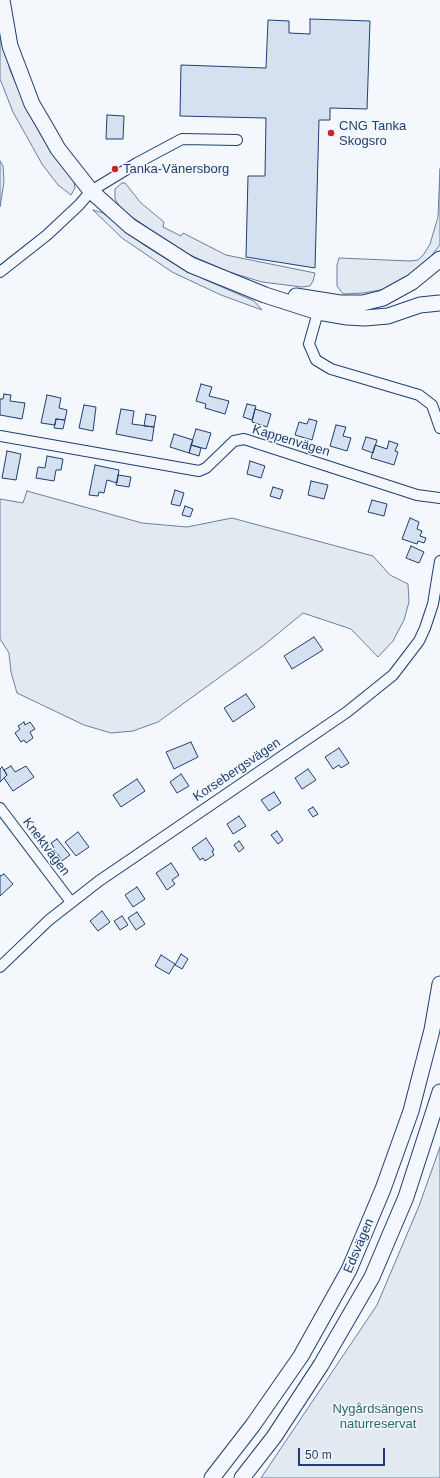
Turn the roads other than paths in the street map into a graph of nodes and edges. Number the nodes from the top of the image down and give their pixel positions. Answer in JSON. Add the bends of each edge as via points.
{"nodes":[{"id":1,"x":2,"y":0,"type":"edge"},
{"id":2,"x":237,"y":140,"type":"dead end"},
{"id":3,"x":90,"y":191,"type":"junction"},
{"id":4,"x":440,"y":259,"type":"edge"},
{"id":5,"x":0,"y":272,"type":"edge"},
{"id":6,"x":228,"y":282,"type":"junction"},
{"id":7,"x":440,"y":303,"type":"edge"},
{"id":8,"x":318,"y":312,"type":"junction"},
{"id":9,"x":440,"y":428,"type":"edge"},
{"id":10,"x":0,"y":436,"type":"edge"},
{"id":11,"x":440,"y":498,"type":"edge"},
{"id":12,"x":440,"y":561,"type":"edge"},
{"id":13,"x":0,"y":808,"type":"edge"},
{"id":14,"x":71,"y":902,"type":"junction"},
{"id":15,"x":0,"y":967,"type":"edge"},
{"id":16,"x":440,"y":984,"type":"edge"},
{"id":17,"x":440,"y":1092,"type":"edge"},
{"id":18,"x":212,"y":1478,"type":"edge"},
{"id":19,"x":242,"y":1478,"type":"edge"}],
"edges":[{"from":1,"to":3,"type":"main road","via":[[10,46],[32,104],[58,149]]},
{"from":2,"to":3,"type":"street","via":[[182,139]]},
{"from":3,"to":5,"type":"street","via":[[47,235]]},
{"from":3,"to":6,"type":"main road","via":[[130,226],[160,247]]},
{"from":4,"to":6,"type":"main road","via":[[399,291],[363,303],[320,301]]},
{"from":6,"to":8,"type":"main road"},
{"from":7,"to":8,"type":"main road","via":[[388,316],[365,318]]},
{"from":8,"to":9,"type":"street","via":[[309,344],[316,360],[331,369],[419,395],[432,405]]},
{"from":10,"to":11,"type":"street","name":"Kappenvägen","via":[[199,471],[206,468],[234,441],[244,439],[417,495]]},
{"from":12,"to":14,"type":"street","name":"Korsebergsvägen","via":[[433,604],[425,628],[419,641],[393,675],[348,712],[137,853]]},
{"from":13,"to":14,"type":"street","name":"Knektvägen"},
{"from":14,"to":15,"type":"street","name":"Korsebergsvägen"},
{"from":16,"to":18,"type":"main road","name":"Edsvägen","via":[[432,1030],[411,1111],[350,1270],[301,1356]]},
{"from":17,"to":19,"type":"main road","name":"Edsvägen","via":[[406,1198],[372,1277],[321,1365],[274,1437]]}]}
